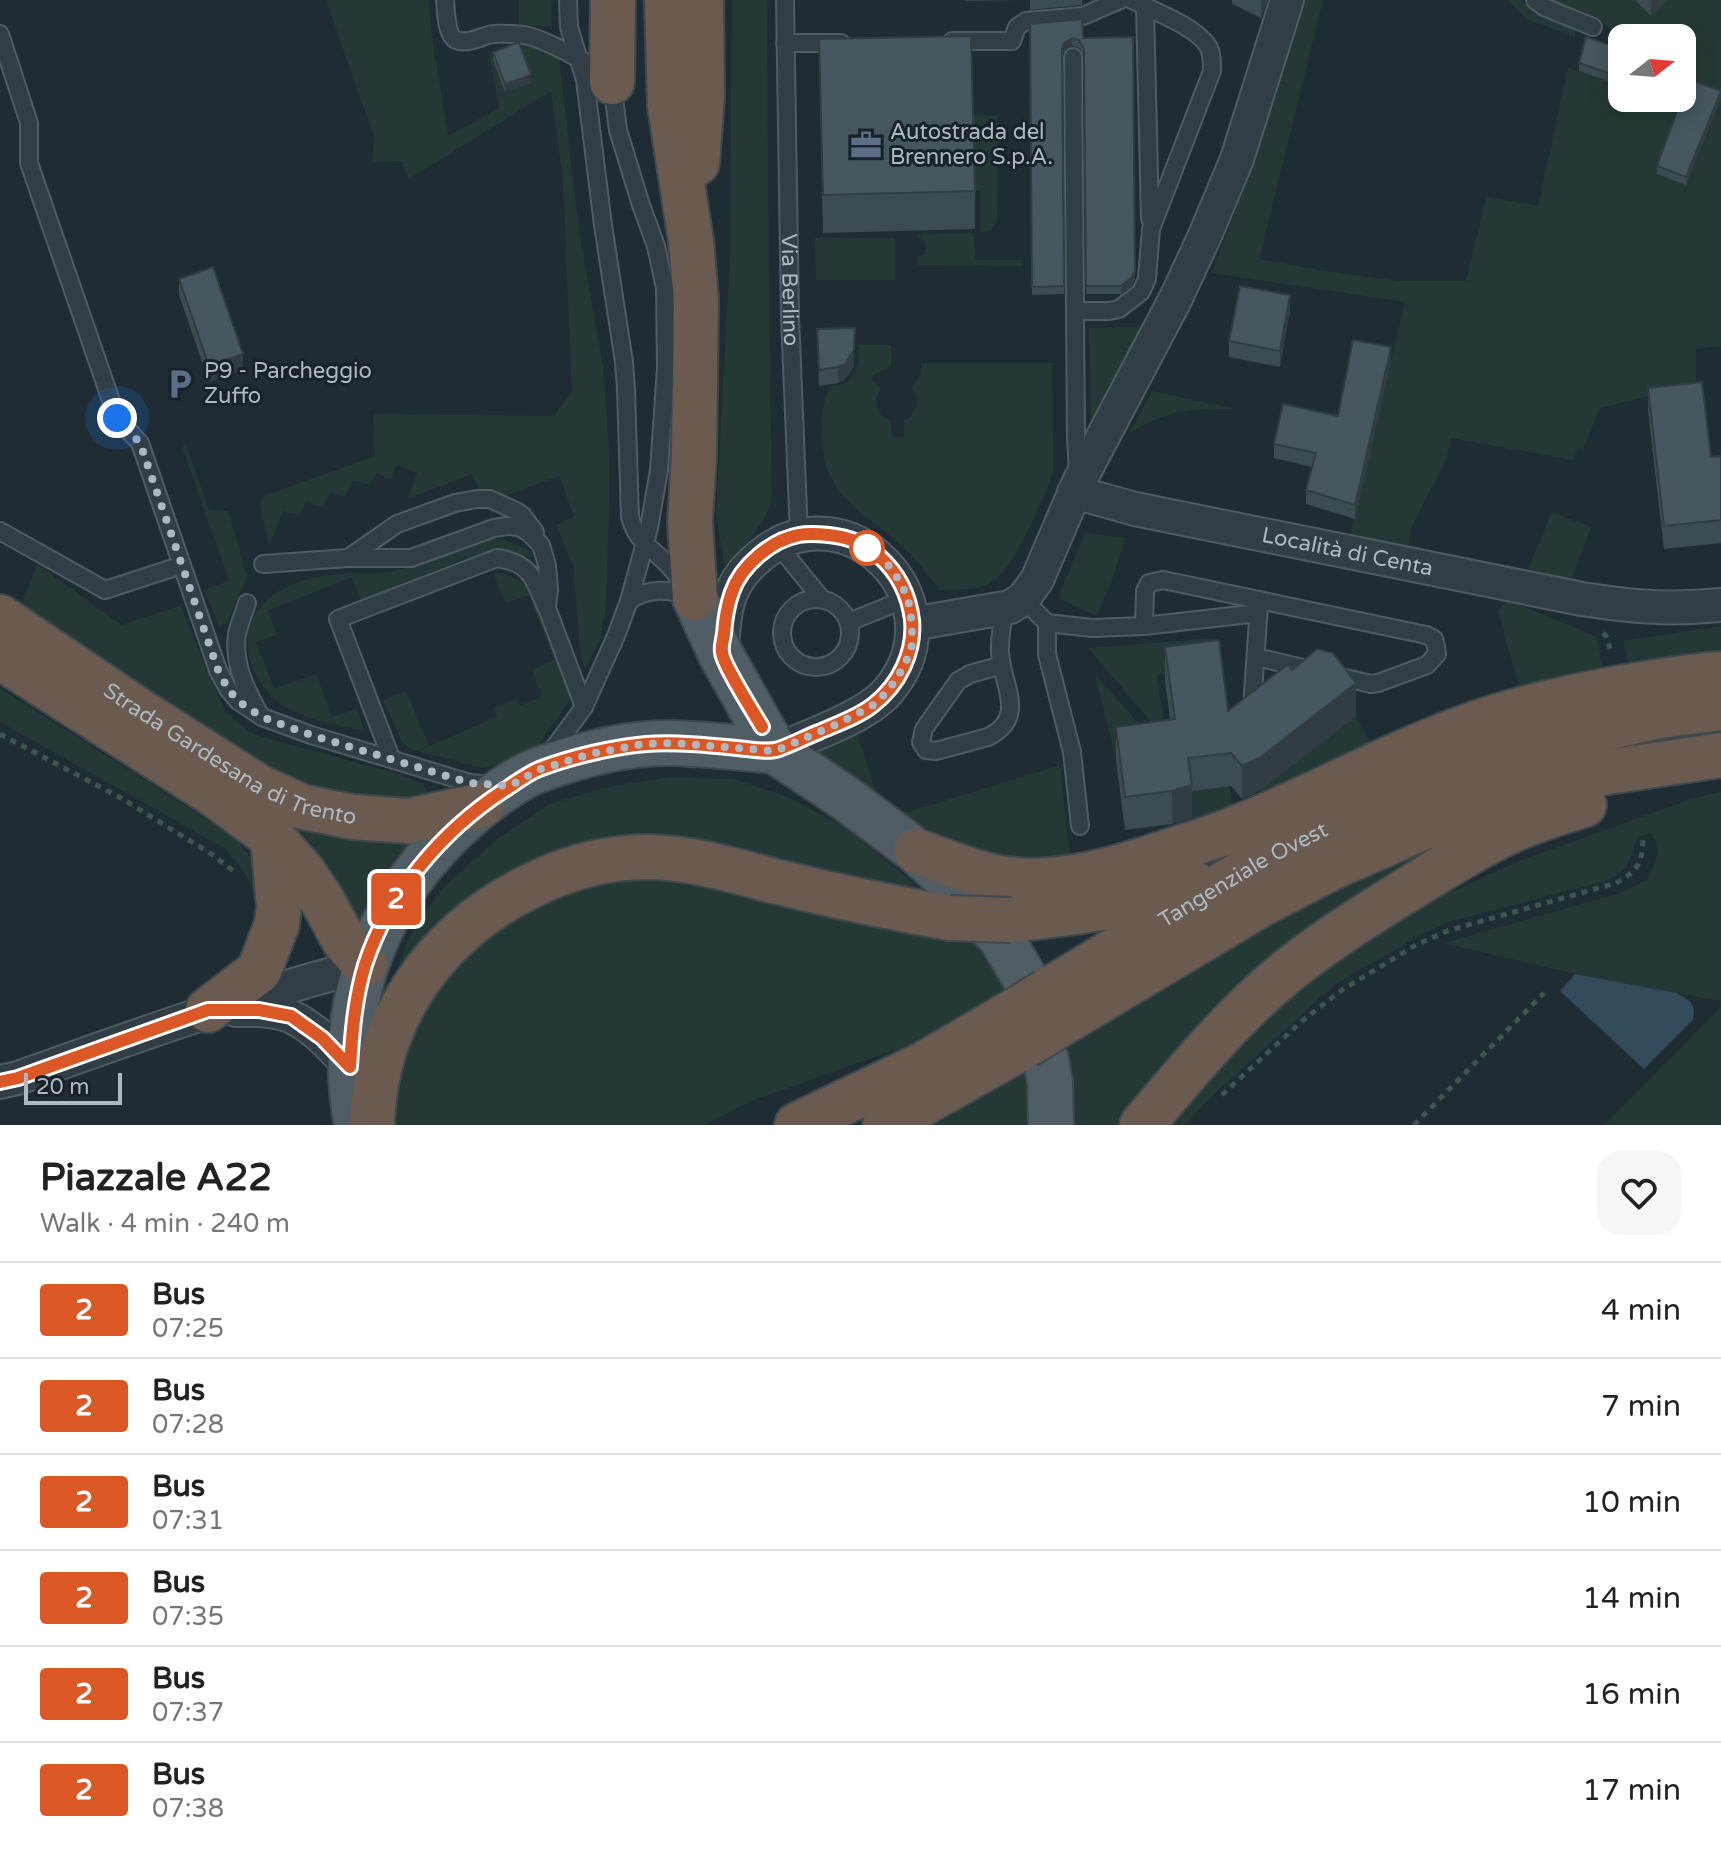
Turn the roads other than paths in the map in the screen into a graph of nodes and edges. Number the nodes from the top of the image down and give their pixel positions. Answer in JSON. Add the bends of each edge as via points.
{"nodes":[{"id":1,"x":445,"y":0,"type":"edge"},
{"id":2,"x":568,"y":0,"type":"edge"},
{"id":3,"x":613,"y":0,"type":"edge"},
{"id":4,"x":639,"y":0,"type":"edge"},
{"id":5,"x":667,"y":0,"type":"edge"},
{"id":6,"x":701,"y":0,"type":"edge"},
{"id":7,"x":785,"y":0,"type":"edge"},
{"id":8,"x":1120,"y":0,"type":"edge"},
{"id":9,"x":1287,"y":0,"type":"edge"},
{"id":10,"x":1535,"y":0,"type":"edge"},
{"id":11,"x":1138,"y":3,"type":"edge"},
{"id":12,"x":1593,"y":27,"type":"dead end"},
{"id":13,"x":0,"y":34,"type":"edge"},
{"id":14,"x":861,"y":42,"type":"edge"},
{"id":15,"x":936,"y":42,"type":"edge"},
{"id":16,"x":785,"y":43,"type":"junction"},
{"id":17,"x":1073,"y":57,"type":"dead end"},
{"id":18,"x":595,"y":71,"type":"junction"},
{"id":19,"x":1151,"y":229,"type":"junction"},
{"id":20,"x":691,"y":241,"type":"junction"},
{"id":21,"x":1075,"y":311,"type":"junction"},
{"id":22,"x":1077,"y":487,"type":"junction"},
{"id":23,"x":0,"y":531,"type":"edge"},
{"id":24,"x":788,"y":539,"type":"junction"},
{"id":25,"x":644,"y":544,"type":"junction"},
{"id":26,"x":541,"y":545,"type":"junction"},
{"id":27,"x":348,"y":558,"type":"junction"},
{"id":28,"x":263,"y":564,"type":"dead end"},
{"id":29,"x":182,"y":565,"type":"junction"},
{"id":30,"x":695,"y":598,"type":"junction"},
{"id":31,"x":821,"y":598,"type":"junction"},
{"id":32,"x":629,"y":601,"type":"junction"},
{"id":33,"x":247,"y":603,"type":"dead end"},
{"id":34,"x":1013,"y":604,"type":"junction"},
{"id":35,"x":1721,"y":605,"type":"edge"},
{"id":36,"x":1259,"y":606,"type":"junction"},
{"id":37,"x":547,"y":608,"type":"junction"},
{"id":38,"x":910,"y":611,"type":"junction"},
{"id":39,"x":0,"y":617,"type":"edge"},
{"id":40,"x":849,"y":622,"type":"junction"},
{"id":41,"x":1047,"y":623,"type":"junction"},
{"id":42,"x":1144,"y":626,"type":"junction"},
{"id":43,"x":721,"y":655,"type":"junction"},
{"id":44,"x":0,"y":657,"type":"edge"},
{"id":45,"x":1256,"y":657,"type":"junction"},
{"id":46,"x":1002,"y":665,"type":"junction"},
{"id":47,"x":1721,"y":674,"type":"edge"},
{"id":48,"x":584,"y":707,"type":"junction"},
{"id":49,"x":1252,"y":708,"type":"edge"},
{"id":50,"x":1721,"y":708,"type":"edge"},
{"id":51,"x":262,"y":717,"type":"junction"},
{"id":52,"x":775,"y":751,"type":"junction"},
{"id":53,"x":1721,"y":755,"type":"edge"},
{"id":54,"x":391,"y":758,"type":"junction"},
{"id":55,"x":1721,"y":767,"type":"edge"},
{"id":56,"x":510,"y":787,"type":"junction"},
{"id":57,"x":1080,"y":826,"type":"dead end"},
{"id":58,"x":273,"y":838,"type":"junction"},
{"id":59,"x":916,"y":851,"type":"junction"},
{"id":60,"x":1265,"y":859,"type":"junction"},
{"id":61,"x":365,"y":965,"type":"junction"},
{"id":62,"x":208,"y":1010,"type":"junction"},
{"id":63,"x":1036,"y":1019,"type":"junction"},
{"id":64,"x":0,"y":1082,"type":"edge"},
{"id":65,"x":354,"y":1108,"type":"edge"},
{"id":66,"x":797,"y":1125,"type":"edge"},
{"id":67,"x":885,"y":1125,"type":"edge"},
{"id":68,"x":1051,"y":1125,"type":"edge"},
{"id":69,"x":1142,"y":1125,"type":"edge"}],
"edges":[{"from":1,"to":18,"type":"lane","via":[[452,38],[458,41],[521,34]]},
{"from":2,"to":18,"type":"lane","via":[[569,27]]},
{"from":3,"to":18,"type":"highway"},
{"from":4,"to":20,"type":"highway","via":[[641,107]]},
{"from":5,"to":20,"type":"highway","via":[[670,106]]},
{"from":6,"to":20,"type":"highway","via":[[702,96]]},
{"from":7,"to":16,"type":"lane","name":"Via Berlino"},
{"from":8,"to":15,"type":"lane","via":[[1083,16],[1026,21],[1012,41]]},
{"from":9,"to":22,"type":"street","via":[[1237,159],[1206,233]]},
{"from":10,"to":12,"type":"lane"},
{"from":11,"to":19,"type":"lane"},
{"from":11,"to":19,"type":"lane","via":[[1201,38],[1212,59],[1212,71]]},
{"from":13,"to":29,"type":"lane","via":[[29,123],[33,177],[117,418],[140,443]]},
{"from":14,"to":16,"type":"lane"},
{"from":16,"to":24,"type":"lane","name":"Via Berlino"},
{"from":17,"to":21,"type":"lane"},
{"from":18,"to":25,"type":"lane","via":[[585,80],[624,362],[630,517]]},
{"from":18,"to":25,"type":"lane","via":[[656,246],[665,288],[659,470]]},
{"from":19,"to":21,"type":"lane","via":[[1141,292],[1119,309]]},
{"from":20,"to":30,"type":"highway","via":[[696,299],[690,522]]},
{"from":21,"to":22,"type":"lane"},
{"from":22,"to":34,"type":"street","via":[[1037,580]]},
{"from":22,"to":35,"type":"street","name":"Località di Centa","via":[[1135,509],[1582,599],[1684,609]]},
{"from":23,"to":29,"type":"lane","via":[[105,590]]},
{"from":24,"to":31,"type":"lane"},
{"from":24,"to":38,"type":"street","via":[[819,534],[862,545],[889,566]]},
{"from":24,"to":43,"type":"street","via":[[747,567],[733,589]]},
{"from":25,"to":30,"type":"lane"},
{"from":25,"to":32,"type":"lane"},
{"from":26,"to":27,"type":"lane","via":[[519,527],[507,526],[411,558]]},
{"from":26,"to":27,"type":"lane","via":[[523,516],[490,499],[477,499],[397,524]]},
{"from":26,"to":37,"type":"lane","via":[[547,565]]},
{"from":27,"to":28,"type":"lane"},
{"from":29,"to":51,"type":"lane","via":[[228,689]]},
{"from":30,"to":32,"type":"lane","via":[[654,590]]},
{"from":30,"to":43,"type":"main road"},
{"from":31,"to":40,"type":"lane","via":[[838,606]]},
{"from":31,"to":40,"type":"lane","via":[[800,603],[785,619],[783,641],[795,659],[815,667],[836,661],[849,643]]},
{"from":32,"to":48,"type":"lane"},
{"from":33,"to":51,"type":"lane","via":[[237,634],[237,663]]},
{"from":34,"to":38,"type":"street"},
{"from":34,"to":41,"type":"lane"},
{"from":34,"to":46,"type":"lane","via":[[1000,652]]},
{"from":36,"to":42,"type":"lane"},
{"from":36,"to":42,"type":"lane","via":[[1155,580],[1145,591]]},
{"from":36,"to":45,"type":"lane"},
{"from":36,"to":45,"type":"lane","via":[[1426,635],[1434,639],[1437,654],[1427,665],[1371,684]]},
{"from":37,"to":48,"type":"lane"},
{"from":37,"to":54,"type":"lane","via":[[526,568],[497,558],[338,619]]},
{"from":38,"to":40,"type":"lane"},
{"from":38,"to":52,"type":"street","via":[[912,645],[888,691],[872,706]]},
{"from":39,"to":56,"type":"highway","name":"Strada Gardesana di Trento","via":[[259,787],[303,807],[409,821]]},
{"from":41,"to":42,"type":"lane"},
{"from":41,"to":57,"type":"lane","via":[[1047,654],[1072,752]]},
{"from":43,"to":52,"type":"main road"},
{"from":44,"to":58,"type":"highway","name":"Strada Gardesana di Trento"},
{"from":45,"to":49,"type":"lane"},
{"from":46,"to":46,"type":"lane","via":[[1011,705],[1002,728],[988,737],[926,750],[921,742],[924,729],[958,681]]},
{"from":47,"to":59,"type":"highway","via":[[1516,710],[1356,773],[1226,833],[1122,867],[1073,877],[1013,880]]},
{"from":48,"to":56,"type":"lane"},
{"from":50,"to":60,"type":"highway","name":"Tangenziale Ovest","via":[[1593,731],[1488,762],[1360,811]]},
{"from":51,"to":54,"type":"lane"},
{"from":52,"to":56,"type":"main road","via":[[643,744],[590,754]]},
{"from":52,"to":59,"type":"main road"},
{"from":53,"to":63,"type":"highway","name":"Tangenziale Ovest","via":[[1575,779],[1415,831],[1333,867]]},
{"from":54,"to":56,"type":"lane","via":[[470,783]]},
{"from":55,"to":69,"type":"highway","via":[[1558,813],[1504,834],[1433,874],[1283,975],[1189,1069]]},
{"from":56,"to":61,"type":"main road","via":[[450,832],[425,859],[399,894]]},
{"from":58,"to":61,"type":"highway","name":"Strada Gardesana di Trento","via":[[304,873]]},
{"from":58,"to":62,"type":"highway","via":[[277,924],[259,971]]},
{"from":59,"to":63,"type":"main road","via":[[1001,938]]},
{"from":60,"to":63,"type":"highway","name":"Tangenziale Ovest"},
{"from":60,"to":65,"type":"highway","bridge":true,"via":[[1170,893],[1011,920],[950,918],[871,904],[687,861],[650,857],[590,864],[554,874],[508,897],[443,948],[409,994],[392,1026],[377,1075]]},
{"from":61,"to":62,"type":"street"},
{"from":61,"to":65,"type":"main road","via":[[353,1023]]},
{"from":62,"to":64,"type":"street"},
{"from":62,"to":65,"type":"street","via":[[291,1016],[322,1038]]},
{"from":63,"to":66,"type":"highway","name":"Tangenziale Ovest","via":[[924,1064]]},
{"from":63,"to":67,"type":"highway","name":"Tangenziale Ovest"},
{"from":63,"to":68,"type":"main road","via":[[1050,1083]]}]}
